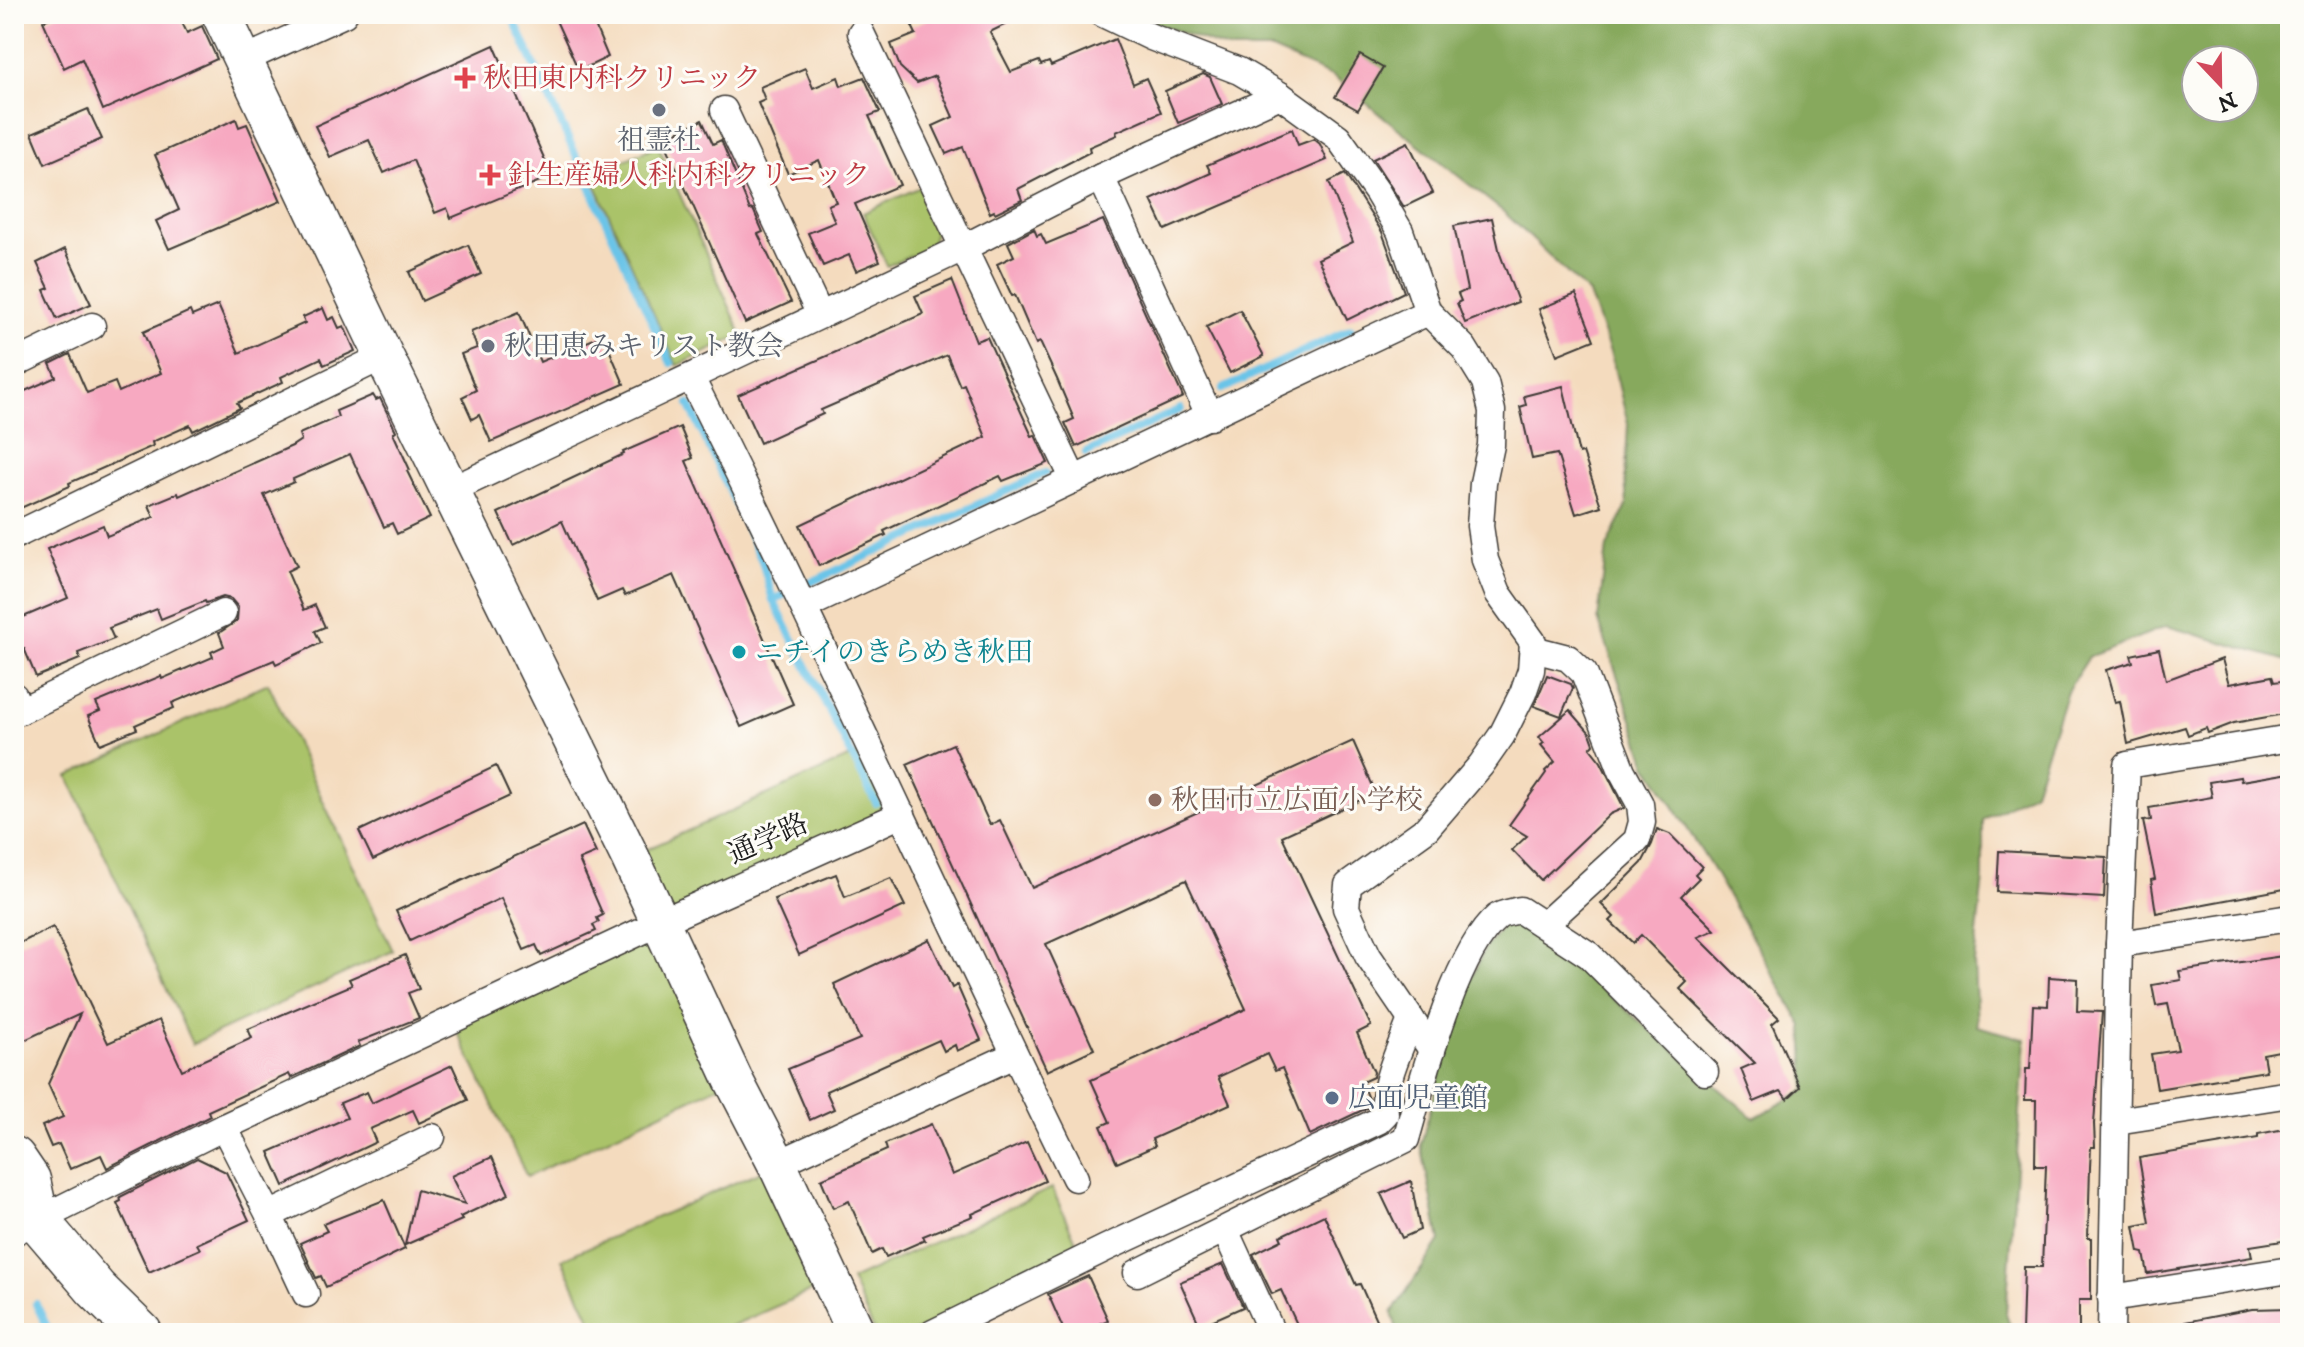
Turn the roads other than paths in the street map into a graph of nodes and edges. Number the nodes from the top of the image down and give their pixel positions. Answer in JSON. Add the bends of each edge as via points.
{"nodes":[{"id":1,"x":221,"y":14,"type":"edge"},
{"id":2,"x":344,"y":14,"type":"edge"},
{"id":3,"x":1103,"y":14,"type":"edge"},
{"id":4,"x":861,"y":33,"type":"dead end"},
{"id":5,"x":243,"y":60,"type":"junction"},
{"id":6,"x":1280,"y":95,"type":"junction"},
{"id":7,"x":724,"y":110,"type":"dead end"},
{"id":8,"x":1101,"y":177,"type":"junction"},
{"id":9,"x":963,"y":248,"type":"junction"},
{"id":10,"x":1428,"y":312,"type":"junction"},
{"id":11,"x":820,"y":315,"type":"junction"},
{"id":12,"x":92,"y":326,"type":"dead end"},
{"id":13,"x":384,"y":356,"type":"junction"},
{"id":14,"x":14,"y":364,"type":"edge"},
{"id":15,"x":691,"y":378,"type":"junction"},
{"id":16,"x":1210,"y":417,"type":"junction"},
{"id":17,"x":1074,"y":480,"type":"junction"},
{"id":18,"x":451,"y":490,"type":"junction"},
{"id":19,"x":14,"y":536,"type":"edge"},
{"id":20,"x":799,"y":595,"type":"junction"},
{"id":21,"x":223,"y":613,"type":"dead end"},
{"id":22,"x":1533,"y":649,"type":"junction"},
{"id":23,"x":14,"y":696,"type":"edge"},
{"id":24,"x":2290,"y":738,"type":"edge"},
{"id":25,"x":902,"y":814,"type":"junction"},
{"id":26,"x":2290,"y":918,"type":"edge"},
{"id":27,"x":1545,"y":924,"type":"junction"},
{"id":28,"x":664,"y":930,"type":"junction"},
{"id":29,"x":2119,"y":944,"type":"junction"},
{"id":30,"x":1411,"y":1019,"type":"junction"},
{"id":31,"x":1432,"y":1050,"type":"junction"},
{"id":32,"x":1014,"y":1055,"type":"junction"},
{"id":33,"x":1705,"y":1072,"type":"dead end"},
{"id":34,"x":2290,"y":1094,"type":"edge"},
{"id":35,"x":2116,"y":1121,"type":"junction"},
{"id":36,"x":227,"y":1132,"type":"junction"},
{"id":37,"x":432,"y":1137,"type":"dead end"},
{"id":38,"x":14,"y":1158,"type":"edge"},
{"id":39,"x":777,"y":1164,"type":"junction"},
{"id":40,"x":1075,"y":1178,"type":"dead end"},
{"id":41,"x":269,"y":1215,"type":"junction"},
{"id":42,"x":22,"y":1218,"type":"edge"},
{"id":43,"x":1225,"y":1230,"type":"junction"},
{"id":44,"x":2290,"y":1270,"type":"edge"},
{"id":45,"x":1137,"y":1273,"type":"dead end"},
{"id":46,"x":306,"y":1294,"type":"dead end"},
{"id":47,"x":2111,"y":1298,"type":"junction"},
{"id":48,"x":141,"y":1333,"type":"edge"},
{"id":49,"x":856,"y":1333,"type":"edge"},
{"id":50,"x":933,"y":1333,"type":"edge"},
{"id":51,"x":1272,"y":1333,"type":"edge"},
{"id":52,"x":2111,"y":1333,"type":"edge"}],
"edges":[{"from":1,"to":5,"type":"street"},
{"from":2,"to":5,"type":"street"},
{"from":3,"to":6,"type":"street","via":[[1239,71]]},
{"from":4,"to":9,"type":"street"},
{"from":5,"to":13,"type":"street"},
{"from":6,"to":8,"type":"street"},
{"from":6,"to":10,"type":"street","via":[[1338,137],[1377,192],[1400,231]]},
{"from":7,"to":11,"type":"street"},
{"from":8,"to":9,"type":"street"},
{"from":8,"to":16,"type":"street"},
{"from":9,"to":11,"type":"street"},
{"from":9,"to":17,"type":"street"},
{"from":10,"to":16,"type":"street"},
{"from":10,"to":22,"type":"street","via":[[1464,348],[1485,382],[1492,411],[1480,526],[1485,560],[1498,593]]},
{"from":11,"to":15,"type":"street"},
{"from":12,"to":14,"type":"street"},
{"from":13,"to":18,"type":"street"},
{"from":13,"to":19,"type":"street"},
{"from":15,"to":18,"type":"street"},
{"from":15,"to":20,"type":"street"},
{"from":16,"to":17,"type":"street"},
{"from":17,"to":20,"type":"street"},
{"from":18,"to":28,"type":"street"},
{"from":20,"to":25,"type":"street"},
{"from":21,"to":23,"type":"street","via":[[20,711]]},
{"from":22,"to":27,"type":"street","via":[[1568,658],[1584,673],[1640,804],[1642,822],[1637,840]]},
{"from":22,"to":30,"type":"street","via":[[1531,670],[1502,735],[1459,794],[1426,829],[1348,885],[1346,908],[1368,956]]},
{"from":24,"to":29,"type":"street","via":[[2127,765]]},
{"from":25,"to":28,"type":"street","name":"通学路"},
{"from":25,"to":32,"type":"street"},
{"from":26,"to":29,"type":"street"},
{"from":27,"to":31,"type":"street","via":[[1520,910],[1499,915],[1472,946]]},
{"from":27,"to":33,"type":"street","via":[[1589,955]]},
{"from":28,"to":36,"type":"street","name":"通学路"},
{"from":28,"to":39,"type":"street"},
{"from":29,"to":35,"type":"street"},
{"from":30,"to":31,"type":"street"},
{"from":30,"to":50,"type":"street","via":[[1391,1074],[1385,1114],[1378,1121]]},
{"from":31,"to":43,"type":"street","via":[[1406,1139]]},
{"from":32,"to":39,"type":"street"},
{"from":32,"to":40,"type":"street"},
{"from":34,"to":35,"type":"street"},
{"from":35,"to":47,"type":"street"},
{"from":36,"to":41,"type":"street"},
{"from":36,"to":42,"type":"street","name":"通学路"},
{"from":37,"to":41,"type":"street"},
{"from":38,"to":42,"type":"main road","via":[[29,1180]]},
{"from":39,"to":49,"type":"street"},
{"from":41,"to":46,"type":"street"},
{"from":42,"to":48,"type":"main road"},
{"from":43,"to":45,"type":"street"},
{"from":43,"to":51,"type":"street"},
{"from":44,"to":47,"type":"street"},
{"from":47,"to":52,"type":"street"}]}
